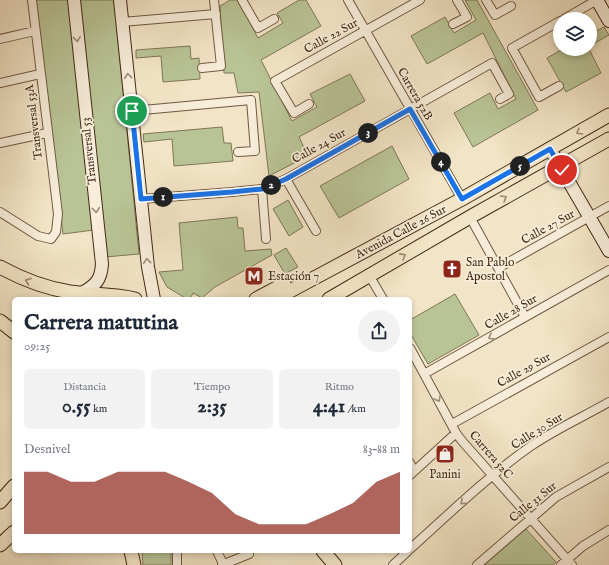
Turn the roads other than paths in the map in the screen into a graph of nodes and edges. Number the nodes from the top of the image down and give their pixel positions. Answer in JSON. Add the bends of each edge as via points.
{"nodes":[{"id":1,"x":32,"y":0,"type":"edge"},
{"id":2,"x":74,"y":0,"type":"edge"},
{"id":3,"x":120,"y":0,"type":"edge"},
{"id":4,"x":214,"y":0,"type":"edge"},
{"id":5,"x":242,"y":0,"type":"edge"},
{"id":6,"x":348,"y":0,"type":"edge"},
{"id":7,"x":420,"y":0,"type":"edge"},
{"id":8,"x":457,"y":0,"type":"edge"},
{"id":9,"x":486,"y":0,"type":"edge"},
{"id":10,"x":597,"y":0,"type":"edge"},
{"id":11,"x":511,"y":6,"type":"dead end"},
{"id":12,"x":576,"y":12,"type":"edge"},
{"id":13,"x":216,"y":14,"type":"junction"},
{"id":14,"x":274,"y":19,"type":"dead end"},
{"id":15,"x":609,"y":21,"type":"edge"},
{"id":16,"x":122,"y":22,"type":"junction"},
{"id":17,"x":453,"y":24,"type":"dead end"},
{"id":18,"x":553,"y":25,"type":"edge"},
{"id":19,"x":366,"y":30,"type":"junction"},
{"id":20,"x":35,"y":31,"type":"junction"},
{"id":21,"x":0,"y":39,"type":"edge"},
{"id":22,"x":202,"y":68,"type":"dead end"},
{"id":23,"x":40,"y":74,"type":"junction"},
{"id":24,"x":0,"y":83,"type":"edge"},
{"id":25,"x":559,"y":86,"type":"dead end"},
{"id":26,"x":500,"y":99,"type":"dead end"},
{"id":27,"x":309,"y":104,"type":"dead end"},
{"id":28,"x":410,"y":109,"type":"junction"},
{"id":29,"x":132,"y":111,"type":"junction"},
{"id":30,"x":609,"y":115,"type":"edge"},
{"id":31,"x":47,"y":133,"type":"junction"},
{"id":32,"x":609,"y":139,"type":"edge"},
{"id":33,"x":0,"y":143,"type":"edge"},
{"id":34,"x":550,"y":149,"type":"junction"},
{"id":35,"x":238,"y":152,"type":"dead end"},
{"id":36,"x":560,"y":166,"type":"junction"},
{"id":37,"x":286,"y":179,"type":"junction"},
{"id":38,"x":262,"y":189,"type":"junction"},
{"id":39,"x":141,"y":199,"type":"junction"},
{"id":40,"x":462,"y":199,"type":"junction"},
{"id":41,"x":609,"y":206,"type":"edge"},
{"id":42,"x":0,"y":212,"type":"edge"},
{"id":43,"x":470,"y":217,"type":"junction"},
{"id":44,"x":590,"y":217,"type":"junction"},
{"id":45,"x":316,"y":231,"type":"dead end"},
{"id":46,"x":396,"y":235,"type":"junction"},
{"id":47,"x":266,"y":239,"type":"dead end"},
{"id":48,"x":609,"y":251,"type":"edge"},
{"id":49,"x":0,"y":267,"type":"edge"},
{"id":50,"x":498,"y":268,"type":"junction"},
{"id":51,"x":609,"y":270,"type":"edge"},
{"id":52,"x":369,"y":275,"type":"junction"},
{"id":53,"x":82,"y":293,"type":"junction"},
{"id":54,"x":117,"y":297,"type":"edge"},
{"id":55,"x":154,"y":297,"type":"edge"},
{"id":56,"x":260,"y":297,"type":"edge"},
{"id":57,"x":279,"y":297,"type":"edge"},
{"id":58,"x":332,"y":297,"type":"edge"},
{"id":59,"x":382,"y":297,"type":"edge"},
{"id":60,"x":525,"y":317,"type":"junction"},
{"id":61,"x":0,"y":321,"type":"edge"},
{"id":62,"x":12,"y":330,"type":"edge"},
{"id":63,"x":609,"y":336,"type":"edge"},
{"id":64,"x":412,"y":352,"type":"edge"},
{"id":65,"x":424,"y":374,"type":"junction"},
{"id":66,"x":609,"y":402,"type":"edge"},
{"id":67,"x":452,"y":424,"type":"junction"},
{"id":68,"x":456,"y":433,"type":"junction"},
{"id":69,"x":609,"y":467,"type":"edge"},
{"id":70,"x":412,"y":469,"type":"edge"},
{"id":71,"x":492,"y":476,"type":"junction"},
{"id":72,"x":12,"y":488,"type":"edge"},
{"id":73,"x":0,"y":502,"type":"edge"},
{"id":74,"x":530,"y":518,"type":"junction"},
{"id":75,"x":12,"y":525,"type":"edge"},
{"id":76,"x":609,"y":530,"type":"edge"},
{"id":77,"x":12,"y":534,"type":"edge"},
{"id":78,"x":0,"y":536,"type":"edge"},
{"id":79,"x":0,"y":545,"type":"edge"},
{"id":80,"x":412,"y":547,"type":"edge"},
{"id":81,"x":132,"y":553,"type":"edge"},
{"id":82,"x":136,"y":553,"type":"edge"},
{"id":83,"x":177,"y":553,"type":"edge"},
{"id":84,"x":218,"y":553,"type":"edge"},
{"id":85,"x":325,"y":553,"type":"edge"},
{"id":86,"x":406,"y":553,"type":"edge"},
{"id":87,"x":249,"y":554,"type":"dead end"},
{"id":88,"x":567,"y":563,"type":"edge"},
{"id":89,"x":135,"y":565,"type":"edge"},
{"id":90,"x":177,"y":565,"type":"edge"},
{"id":91,"x":222,"y":565,"type":"edge"},
{"id":92,"x":336,"y":565,"type":"edge"},
{"id":93,"x":393,"y":565,"type":"edge"},
{"id":94,"x":477,"y":565,"type":"edge"}],
"edges":[{"from":1,"to":20,"type":"street","name":"Transversal 53A"},
{"from":2,"to":53,"type":"street","name":"Transversal 53","one_way":true,"via":[[102,264],[97,282]]},
{"from":3,"to":16,"type":"street"},
{"from":4,"to":13,"type":"street"},
{"from":5,"to":14,"type":"street","via":[[258,28]]},
{"from":6,"to":19,"type":"street","name":"Carrera 52B"},
{"from":7,"to":19,"type":"street","name":"Calle 22 Sur"},
{"from":8,"to":17,"type":"street","via":[[467,17]]},
{"from":9,"to":11,"type":"street","via":[[494,15]]},
{"from":10,"to":12,"type":"street"},
{"from":10,"to":15,"type":"street"},
{"from":13,"to":16,"type":"street"},
{"from":13,"to":22,"type":"street","via":[[221,66]]},
{"from":29,"to":16,"type":"street","one_way":true},
{"from":18,"to":25,"type":"street","via":[[512,48],[539,97]]},
{"from":19,"to":27,"type":"street","name":"Calle 22 Sur","via":[[275,81],[294,113]]},
{"from":19,"to":28,"type":"street","name":"Carrera 52B"},
{"from":20,"to":21,"type":"street"},
{"from":20,"to":23,"type":"street","name":"Transversal 53A"},
{"from":23,"to":24,"type":"street"},
{"from":23,"to":31,"type":"street","name":"Transversal 53A"},
{"from":26,"to":28,"type":"street","name":"Calle 24 Sur","via":[[509,94],[492,63]]},
{"from":28,"to":37,"type":"street","name":"Calle 24 Sur"},
{"from":28,"to":40,"type":"street","name":"Carrera 52B"},
{"from":29,"to":35,"type":"street","via":[[251,100],[255,151]]},
{"from":29,"to":39,"type":"street"},
{"from":30,"to":34,"type":"main road","name":"Avenida Calle 26 Sur","one_way":true},
{"from":31,"to":33,"type":"street"},
{"from":31,"to":42,"type":"street","name":"Transversal 53A","via":[[58,214],[56,232],[50,239],[38,236]]},
{"from":32,"to":36,"type":"main road","name":"Avenida Calle 26 Sur"},
{"from":34,"to":36,"type":"street"},
{"from":34,"to":40,"type":"main road","name":"Avenida Calle 26 Sur"},
{"from":43,"to":36,"type":"main road","name":"Avenida Calle 26 Sur","one_way":true},
{"from":36,"to":44,"type":"street"},
{"from":37,"to":38,"type":"street","name":"Calle 24 Sur"},
{"from":37,"to":45,"type":"street"},
{"from":38,"to":39,"type":"street","name":"Calle 24 Sur"},
{"from":38,"to":47,"type":"street"},
{"from":55,"to":39,"type":"street","one_way":true},
{"from":40,"to":46,"type":"main road","name":"Avenida Calle 26 Sur"},
{"from":41,"to":44,"type":"street","name":"Calle 27 Sur"},
{"from":43,"to":50,"type":"street"},
{"from":52,"to":43,"type":"main road","name":"Avenida Calle 26 Sur","one_way":true},
{"from":44,"to":48,"type":"street"},
{"from":44,"to":50,"type":"street","name":"Calle 27 Sur"},
{"from":46,"to":56,"type":"main road"},
{"from":46,"to":57,"type":"main road","name":"Avenida Calle 26 Sur"},
{"from":53,"to":49,"type":"main road","one_way":true,"via":[[33,283]]},
{"from":50,"to":60,"type":"street"},
{"from":51,"to":60,"type":"street","name":"Calle 28 Sur"},
{"from":52,"to":58,"type":"main road","name":"Avenida Calle 26 Sur"},
{"from":52,"to":59,"type":"street"},
{"from":53,"to":54,"type":"main road"},
{"from":60,"to":65,"type":"street","name":"Calle 28 Sur","one_way":true},
{"from":61,"to":62,"type":"main road"},
{"from":63,"to":67,"type":"street","name":"Calle 29 Sur"},
{"from":64,"to":65,"type":"street","name":"Carrera 52C"},
{"from":65,"to":67,"type":"street","name":"Carrera 52C","one_way":true},
{"from":66,"to":71,"type":"street","name":"Calle 30 Sur","via":[[537,442]]},
{"from":67,"to":68,"type":"street","name":"Carrera 52C"},
{"from":68,"to":70,"type":"street"},
{"from":68,"to":71,"type":"street","name":"Carrera 52C"},
{"from":69,"to":74,"type":"street","name":"Calle 31 Sur","via":[[561,494]]},
{"from":71,"to":74,"type":"street","name":"Carrera 52C"},
{"from":71,"to":80,"type":"street","name":"Calle 30 Sur","one_way":true},
{"from":72,"to":73,"type":"main road"},
{"from":74,"to":88,"type":"street","name":"Carrera 52C"},
{"from":74,"to":94,"type":"street","name":"Calle 31 Sur"},
{"from":75,"to":78,"type":"main road"},
{"from":76,"to":88,"type":"street","via":[[583,546]]},
{"from":77,"to":79,"type":"main road"},
{"from":81,"to":89,"type":"main road"},
{"from":82,"to":89,"type":"main road"},
{"from":83,"to":90,"type":"street"},
{"from":84,"to":91,"type":"street"},
{"from":85,"to":92,"type":"main road"},
{"from":86,"to":93,"type":"street","name":"Calle 30 Sur"},
{"from":87,"to":91,"type":"street"}]}
